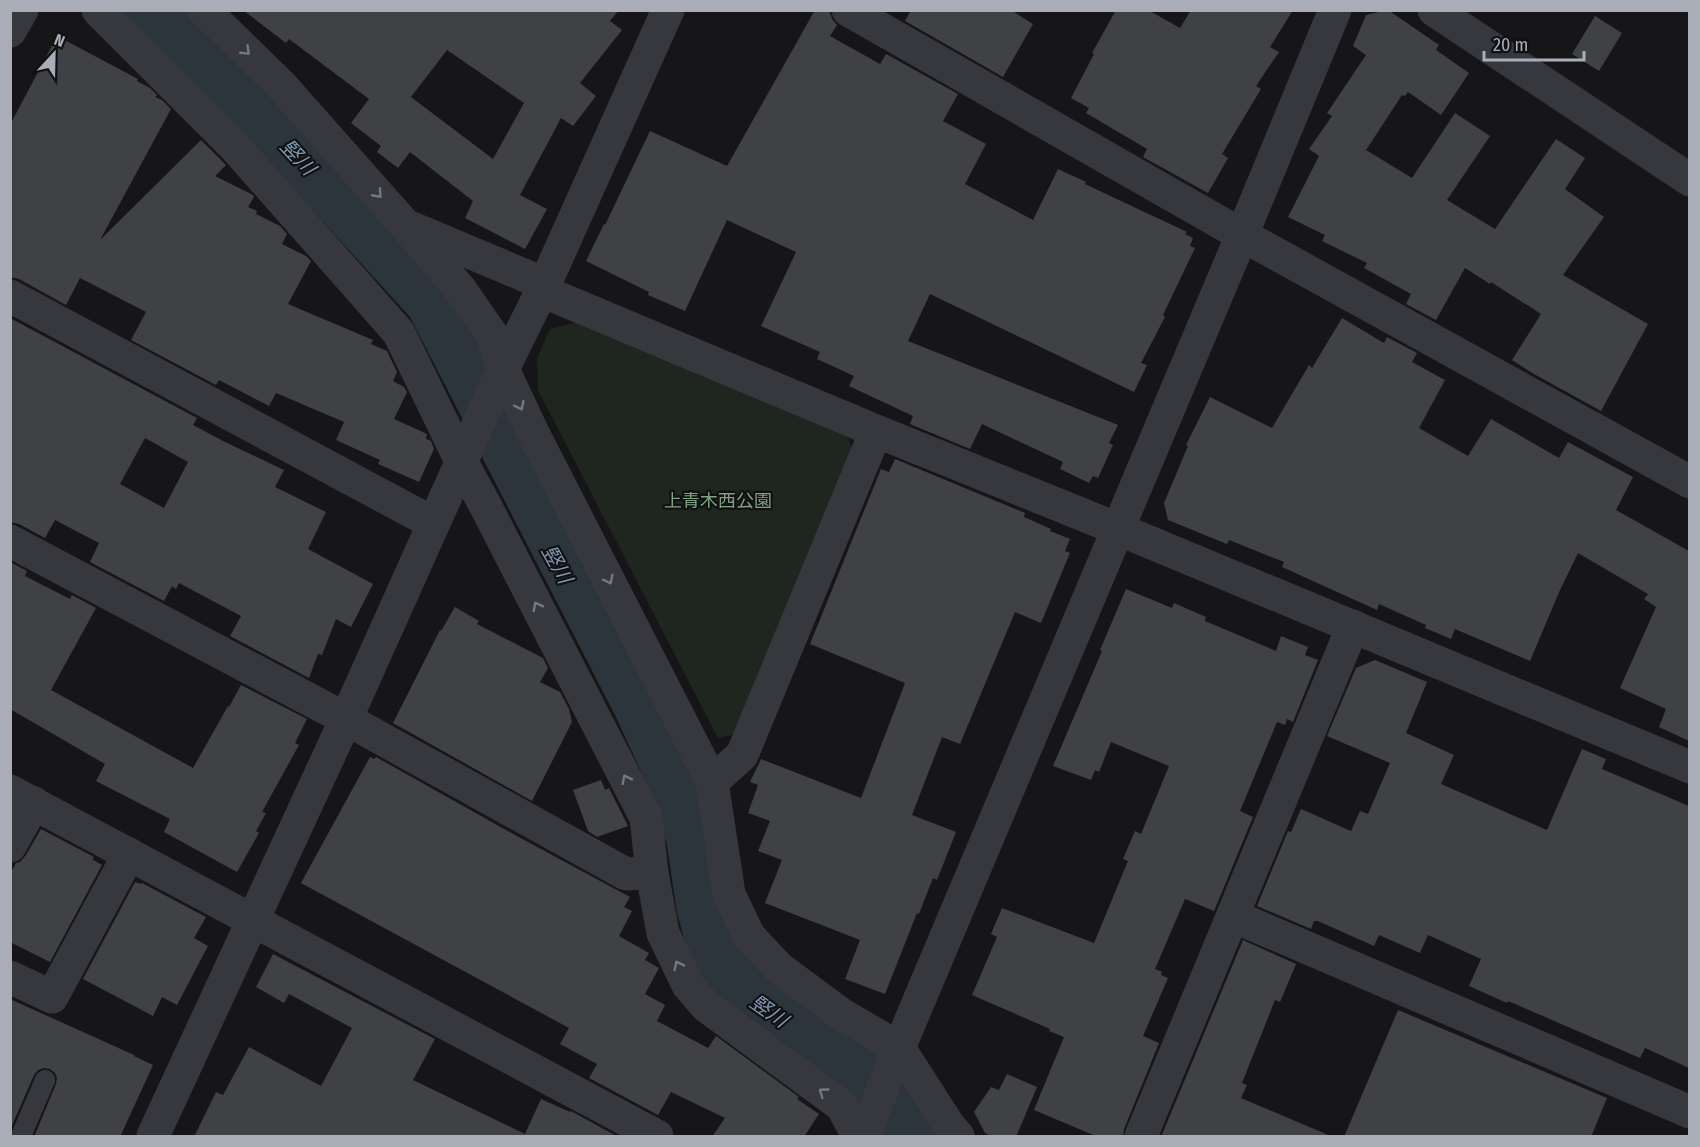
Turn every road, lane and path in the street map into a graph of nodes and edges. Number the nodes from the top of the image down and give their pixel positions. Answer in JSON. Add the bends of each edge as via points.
{"nodes":[{"id":1,"x":22,"y":10,"type":"edge"},
{"id":2,"x":98,"y":10,"type":"edge"},
{"id":3,"x":204,"y":10,"type":"edge"},
{"id":4,"x":668,"y":10,"type":"edge"},
{"id":5,"x":848,"y":10,"type":"edge"},
{"id":6,"x":1335,"y":10,"type":"edge"},
{"id":7,"x":1434,"y":10,"type":"edge"},
{"id":8,"x":10,"y":31,"type":"edge"},
{"id":9,"x":1689,"y":180,"type":"edge"},
{"id":10,"x":405,"y":225,"type":"junction"},
{"id":11,"x":1242,"y":235,"type":"junction"},
{"id":12,"x":543,"y":288,"type":"junction"},
{"id":13,"x":10,"y":296,"type":"edge"},
{"id":14,"x":503,"y":369,"type":"junction"},
{"id":15,"x":876,"y":431,"type":"junction"},
{"id":16,"x":461,"y":461,"type":"junction"},
{"id":17,"x":1689,"y":482,"type":"edge"},
{"id":18,"x":433,"y":523,"type":"junction"},
{"id":19,"x":1118,"y":529,"type":"junction"},
{"id":20,"x":10,"y":541,"type":"edge"},
{"id":21,"x":1353,"y":626,"type":"junction"},
{"id":22,"x":346,"y":719,"type":"junction"},
{"id":23,"x":1689,"y":767,"type":"edge"},
{"id":24,"x":712,"y":782,"type":"junction"},
{"id":25,"x":22,"y":797,"type":"edge"},
{"id":26,"x":10,"y":846,"type":"edge"},
{"id":27,"x":129,"y":854,"type":"junction"},
{"id":28,"x":652,"y":873,"type":"junction"},
{"id":29,"x":1233,"y":916,"type":"junction"},
{"id":30,"x":253,"y":921,"type":"junction"},
{"id":31,"x":10,"y":977,"type":"edge"},
{"id":32,"x":896,"y":1055,"type":"junction"},
{"id":33,"x":45,"y":1080,"type":"dead end"},
{"id":34,"x":1689,"y":1112,"type":"edge"},
{"id":35,"x":863,"y":1134,"type":"edge"},
{"id":36,"x":21,"y":1137,"type":"edge"},
{"id":37,"x":153,"y":1137,"type":"edge"},
{"id":38,"x":657,"y":1137,"type":"edge"},
{"id":39,"x":958,"y":1137,"type":"edge"},
{"id":40,"x":1141,"y":1137,"type":"edge"}],
"edges":[{"from":1,"to":8,"type":"street"},
{"from":2,"to":16,"type":"street","via":[[235,147],[399,333]]},
{"from":3,"to":10,"type":"street","one_way":true,"via":[[281,85]]},
{"from":4,"to":12,"type":"street"},
{"from":5,"to":11,"type":"street"},
{"from":6,"to":11,"type":"street"},
{"from":7,"to":9,"type":"street"},
{"from":10,"to":12,"type":"street"},
{"from":10,"to":14,"type":"street","via":[[460,289],[492,335]]},
{"from":11,"to":17,"type":"street"},
{"from":11,"to":19,"type":"street"},
{"from":12,"to":14,"type":"street"},
{"from":12,"to":15,"type":"street"},
{"from":13,"to":18,"type":"street"},
{"from":14,"to":16,"type":"street"},
{"from":14,"to":24,"type":"street","one_way":true},
{"from":15,"to":19,"type":"street"},
{"from":15,"to":24,"type":"street","via":[[742,755]]},
{"from":16,"to":18,"type":"street"},
{"from":28,"to":16,"type":"street","one_way":true,"via":[[646,818]]},
{"from":18,"to":22,"type":"street"},
{"from":19,"to":21,"type":"street"},
{"from":19,"to":32,"type":"street"},
{"from":20,"to":22,"type":"street"},
{"from":21,"to":23,"type":"street"},
{"from":21,"to":29,"type":"street"},
{"from":22,"to":28,"type":"street","via":[[626,874]]},
{"from":22,"to":30,"type":"street"},
{"from":24,"to":32,"type":"street","via":[[729,894],[749,936],[779,968]]},
{"from":25,"to":26,"type":"street"},
{"from":25,"to":27,"type":"street"},
{"from":27,"to":30,"type":"street"},
{"from":27,"to":31,"type":"street","via":[[52,997]]},
{"from":35,"to":28,"type":"street","one_way":true,"via":[[842,1106],[706,1006],[688,985],[663,933]]},
{"from":29,"to":34,"type":"street"},
{"from":29,"to":40,"type":"street"},
{"from":30,"to":37,"type":"street"},
{"from":30,"to":38,"type":"street"},
{"from":32,"to":35,"type":"street"},
{"from":32,"to":39,"type":"street"},
{"from":33,"to":36,"type":"lane"}]}
